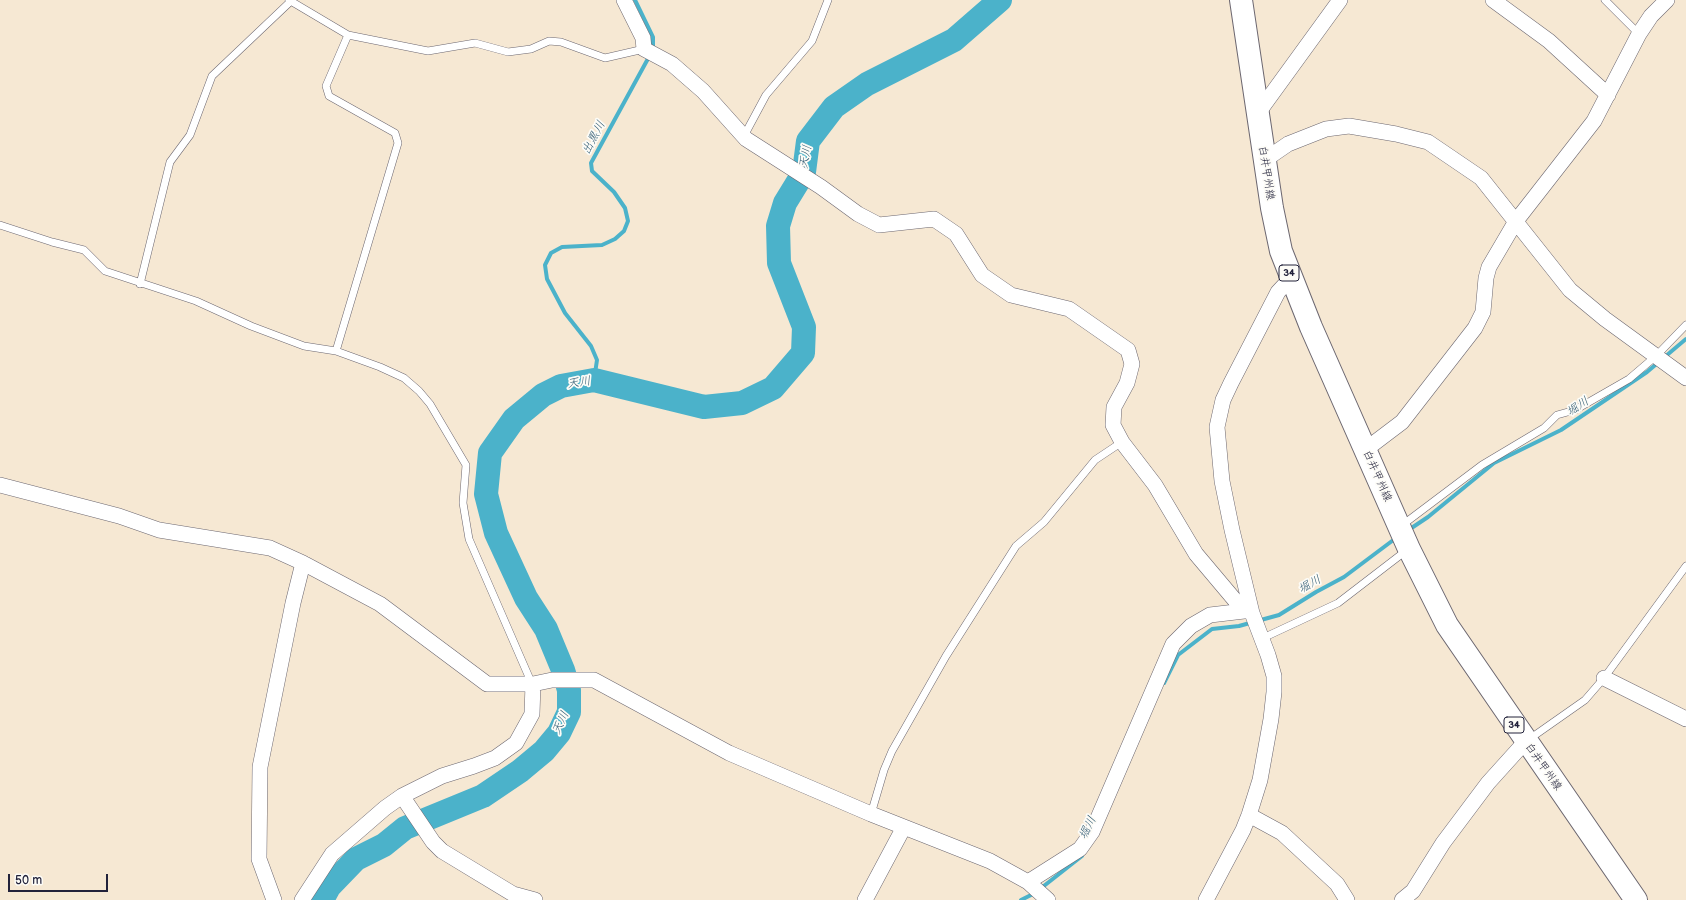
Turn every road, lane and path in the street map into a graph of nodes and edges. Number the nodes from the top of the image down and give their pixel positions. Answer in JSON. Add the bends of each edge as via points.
{"nodes":[{"id":1,"x":290,"y":0,"type":"edge"},
{"id":2,"x":624,"y":0,"type":"edge"},
{"id":3,"x":828,"y":0,"type":"edge"},
{"id":4,"x":1240,"y":0,"type":"edge"},
{"id":5,"x":1340,"y":0,"type":"edge"},
{"id":6,"x":1493,"y":0,"type":"edge"},
{"id":7,"x":1604,"y":0,"type":"edge"},
{"id":8,"x":1667,"y":0,"type":"edge"},
{"id":9,"x":1639,"y":34,"type":"junction"},
{"id":10,"x":348,"y":35,"type":"junction"},
{"id":11,"x":649,"y":51,"type":"junction"},
{"id":12,"x":1608,"y":95,"type":"junction"},
{"id":13,"x":1258,"y":113,"type":"junction"},
{"id":14,"x":744,"y":136,"type":"junction"},
{"id":15,"x":1263,"y":156,"type":"junction"},
{"id":16,"x":1516,"y":221,"type":"junction"},
{"id":17,"x":0,"y":225,"type":"edge"},
{"id":18,"x":1291,"y":278,"type":"junction"},
{"id":19,"x":140,"y":284,"type":"junction"},
{"id":20,"x":1686,"y":325,"type":"edge"},
{"id":21,"x":336,"y":351,"type":"junction"},
{"id":22,"x":1661,"y":360,"type":"junction"},
{"id":23,"x":1686,"y":378,"type":"edge"},
{"id":24,"x":1122,"y":442,"type":"junction"},
{"id":25,"x":1365,"y":450,"type":"junction"},
{"id":26,"x":0,"y":485,"type":"edge"},
{"id":27,"x":1403,"y":537,"type":"junction"},
{"id":28,"x":303,"y":563,"type":"junction"},
{"id":29,"x":1686,"y":566,"type":"edge"},
{"id":30,"x":1249,"y":611,"type":"junction"},
{"id":31,"x":1262,"y":635,"type":"junction"},
{"id":32,"x":1604,"y":678,"type":"junction"},
{"id":33,"x":532,"y":684,"type":"junction"},
{"id":34,"x":1686,"y":719,"type":"edge"},
{"id":35,"x":1526,"y":742,"type":"junction"},
{"id":36,"x":406,"y":801,"type":"junction"},
{"id":37,"x":872,"y":814,"type":"junction"},
{"id":38,"x":1249,"y":815,"type":"junction"},
{"id":39,"x":904,"y":827,"type":"junction"},
{"id":40,"x":1031,"y":884,"type":"junction"},
{"id":41,"x":1047,"y":899,"type":"edge"},
{"id":42,"x":274,"y":900,"type":"edge"},
{"id":43,"x":302,"y":900,"type":"edge"},
{"id":44,"x":535,"y":900,"type":"edge"},
{"id":45,"x":865,"y":900,"type":"edge"},
{"id":46,"x":1206,"y":900,"type":"edge"},
{"id":47,"x":1347,"y":900,"type":"edge"},
{"id":48,"x":1402,"y":900,"type":"edge"},
{"id":49,"x":1636,"y":900,"type":"edge"}],
"edges":[{"from":1,"to":10,"type":"lane"},
{"from":1,"to":19,"type":"lane","via":[[212,76],[190,135],[170,162]]},
{"from":2,"to":11,"type":"street"},
{"from":3,"to":14,"type":"lane","via":[[812,41],[766,96]]},
{"from":4,"to":13,"type":"main road","name":"白井甲州線","number":"34"},
{"from":5,"to":13,"type":"street"},
{"from":6,"to":12,"type":"street","via":[[1549,41]]},
{"from":7,"to":9,"type":"lane"},
{"from":8,"to":9,"type":"street","via":[[1651,16]]},
{"from":9,"to":12,"type":"street"},
{"from":10,"to":11,"type":"lane","via":[[428,51],[475,43],[508,52],[531,49],[549,41],[560,42],[605,58]]},
{"from":10,"to":21,"type":"lane","via":[[326,86],[328,96],[395,133],[398,143]]},
{"from":11,"to":14,"type":"street","via":[[672,64],[703,91]]},
{"from":12,"to":16,"type":"street","via":[[1594,121]]},
{"from":13,"to":15,"type":"main road","name":"白井甲州線","number":"34"},
{"from":14,"to":24,"type":"street","via":[[821,186],[858,214],[879,225],[934,219],[956,234],[982,275],[1011,295],[1069,309],[1128,350],[1132,364],[1127,383],[1114,407],[1112,425]]},
{"from":15,"to":16,"type":"street","via":[[1272,155],[1288,144],[1326,129],[1349,126],[1428,142],[1481,178]]},
{"from":15,"to":18,"type":"main road","name":"白井甲州線","number":"34","via":[[1281,252]]},
{"from":16,"to":22,"type":"street","via":[[1570,290]]},
{"from":16,"to":25,"type":"street","via":[[1489,266],[1483,312],[1475,328],[1402,422]]},
{"from":17,"to":19,"type":"lane","via":[[84,250],[105,271]]},
{"from":18,"to":25,"type":"main road","name":"白井甲州線","number":"34"},
{"from":18,"to":30,"type":"street","via":[[1278,292],[1223,400],[1217,427],[1222,481]]},
{"from":19,"to":21,"type":"lane","via":[[196,301],[304,346]]},
{"from":20,"to":22,"type":"lane"},
{"from":21,"to":33,"type":"lane","via":[[404,378],[419,391],[430,404],[466,465],[463,503],[469,539]]},
{"from":22,"to":23,"type":"street"},
{"from":22,"to":27,"type":"lane","via":[[1575,410],[1557,415],[1544,428],[1482,465],[1437,497],[1407,523]]},
{"from":24,"to":30,"type":"street","via":[[1155,485],[1196,554]]},
{"from":24,"to":37,"type":"lane","via":[[1095,460],[1044,522],[1016,546],[946,656],[892,750]]},
{"from":25,"to":27,"type":"main road","name":"白井甲州線","number":"34"},
{"from":26,"to":28,"type":"street","via":[[111,514],[159,530],[270,548]]},
{"from":27,"to":31,"type":"lane","via":[[1338,602]]},
{"from":27,"to":35,"type":"main road","name":"白井甲州線","number":"34","via":[[1447,625]]},
{"from":28,"to":33,"type":"street","via":[[380,604],[487,684]]},
{"from":28,"to":42,"type":"street","via":[[260,767],[259,859]]},
{"from":29,"to":32,"type":"lane"},
{"from":30,"to":31,"type":"street"},
{"from":30,"to":40,"type":"street","via":[[1210,615],[1191,626],[1173,644],[1092,832],[1080,849]]},
{"from":31,"to":38,"type":"street","via":[[1274,676],[1272,719],[1260,780]]},
{"from":32,"to":34,"type":"street"},
{"from":32,"to":35,"type":"lane","via":[[1585,700]]},
{"from":33,"to":36,"type":"street","via":[[532,714],[516,743],[495,758],[442,776]]},
{"from":33,"to":37,"type":"street","via":[[552,680],[594,680],[729,753]]},
{"from":35,"to":48,"type":"street","via":[[1488,783],[1442,843],[1413,890]]},
{"from":35,"to":49,"type":"main road","name":"白井甲州線","number":"34"},
{"from":36,"to":43,"type":"street","via":[[359,829],[332,854]]},
{"from":36,"to":44,"type":"street","via":[[432,842],[442,851],[512,894]]},
{"from":37,"to":39,"type":"street"},
{"from":38,"to":46,"type":"street"},
{"from":38,"to":47,"type":"street","via":[[1282,833],[1337,884]]},
{"from":39,"to":40,"type":"street","via":[[990,861]]},
{"from":39,"to":45,"type":"street"},
{"from":40,"to":41,"type":"street"}]}
